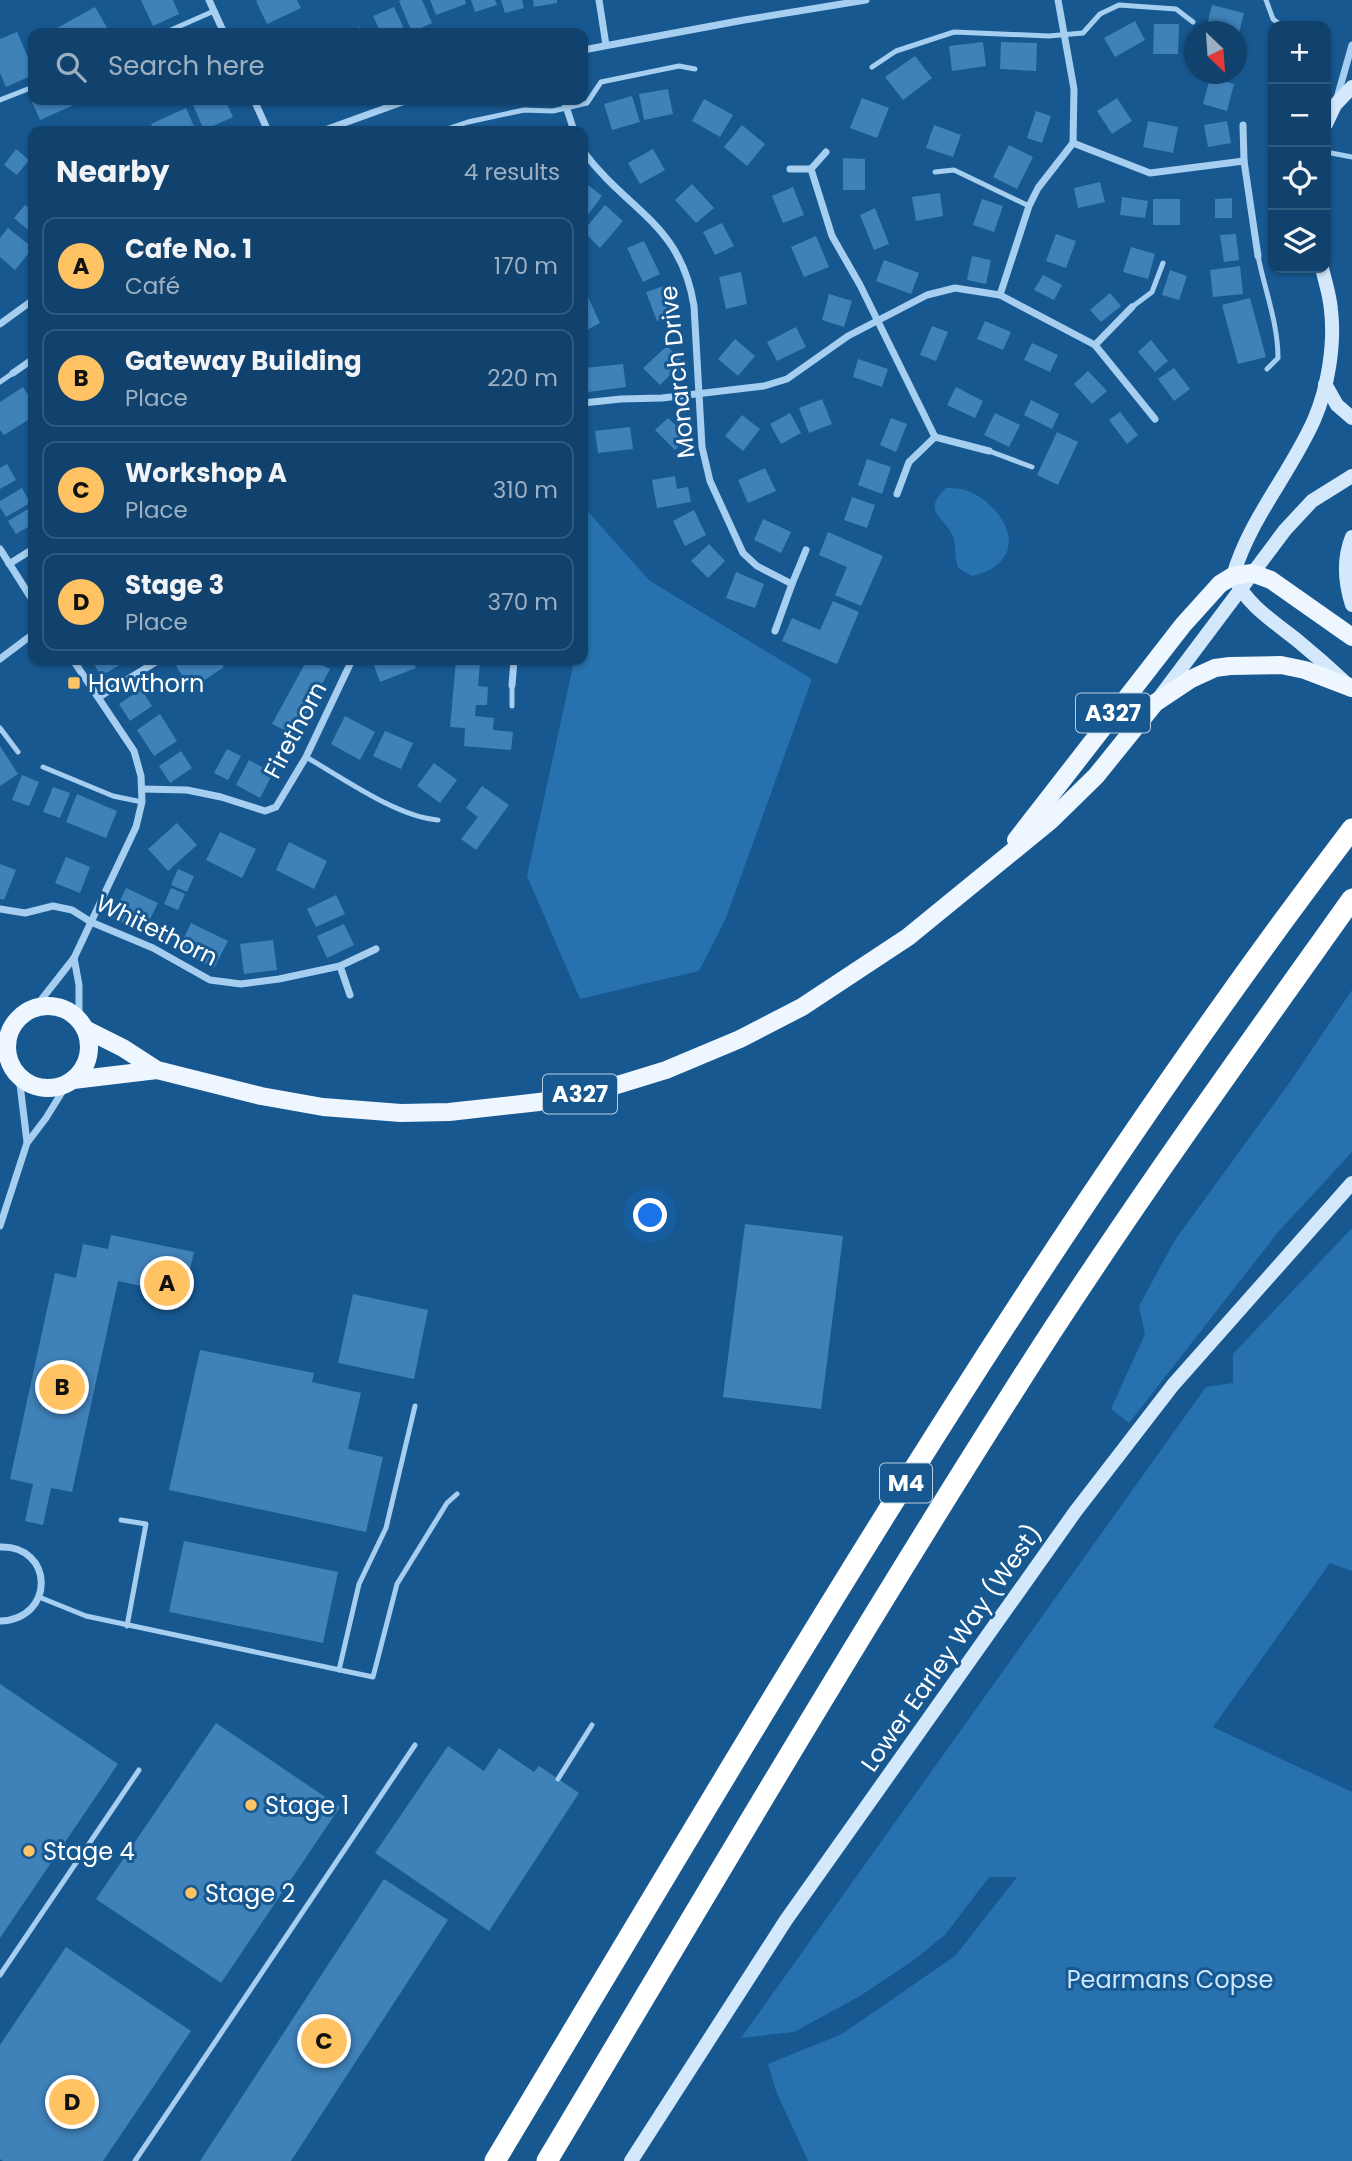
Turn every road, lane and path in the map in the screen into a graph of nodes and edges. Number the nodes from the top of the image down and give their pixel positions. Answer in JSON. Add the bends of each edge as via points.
{"nodes":[{"id":1,"x":209,"y":0,"type":"edge"},
{"id":2,"x":599,"y":0,"type":"edge"},
{"id":3,"x":866,"y":0,"type":"edge"},
{"id":4,"x":1058,"y":0,"type":"edge"},
{"id":5,"x":1266,"y":0,"type":"edge"},
{"id":6,"x":214,"y":11,"type":"junction"},
{"id":7,"x":1193,"y":21,"type":"edge"},
{"id":8,"x":1276,"y":21,"type":"edge"},
{"id":9,"x":175,"y":28,"type":"edge"},
{"id":10,"x":222,"y":28,"type":"edge"},
{"id":11,"x":1066,"y":35,"type":"junction"},
{"id":12,"x":1352,"y":45,"type":"edge"},
{"id":13,"x":606,"y":46,"type":"junction"},
{"id":14,"x":588,"y":49,"type":"edge"},
{"id":15,"x":872,"y":67,"type":"dead end"},
{"id":16,"x":695,"y":69,"type":"dead end"},
{"id":17,"x":1352,"y":87,"type":"edge"},
{"id":18,"x":28,"y":89,"type":"edge"},
{"id":19,"x":0,"y":100,"type":"edge"},
{"id":20,"x":588,"y":102,"type":"edge"},
{"id":21,"x":256,"y":105,"type":"edge"},
{"id":22,"x":394,"y":105,"type":"edge"},
{"id":23,"x":563,"y":105,"type":"edge"},
{"id":24,"x":565,"y":105,"type":"edge"},
{"id":25,"x":1335,"y":105,"type":"junction"},
{"id":26,"x":1331,"y":113,"type":"edge"},
{"id":27,"x":1243,"y":125,"type":"dead end"},
{"id":28,"x":266,"y":126,"type":"edge"},
{"id":29,"x":336,"y":126,"type":"edge"},
{"id":30,"x":456,"y":126,"type":"edge"},
{"id":31,"x":573,"y":126,"type":"edge"},
{"id":32,"x":1073,"y":143,"type":"junction"},
{"id":33,"x":826,"y":152,"type":"dead end"},
{"id":34,"x":1331,"y":153,"type":"edge"},
{"id":35,"x":1352,"y":157,"type":"edge"},
{"id":36,"x":588,"y":158,"type":"edge"},
{"id":37,"x":1244,"y":161,"type":"junction"},
{"id":38,"x":790,"y":169,"type":"dead end"},
{"id":39,"x":811,"y":169,"type":"junction"},
{"id":40,"x":935,"y":172,"type":"dead end"},
{"id":41,"x":1029,"y":206,"type":"junction"},
{"id":42,"x":1258,"y":256,"type":"joint"},
{"id":43,"x":1163,"y":263,"type":"dead end"},
{"id":44,"x":1323,"y":273,"type":"edge"},
{"id":45,"x":1000,"y":295,"type":"junction"},
{"id":46,"x":28,"y":304,"type":"edge"},
{"id":47,"x":1132,"y":307,"type":"joint"},
{"id":48,"x":877,"y":321,"type":"junction"},
{"id":49,"x":0,"y":324,"type":"edge"},
{"id":50,"x":1095,"y":345,"type":"junction"},
{"id":51,"x":28,"y":362,"type":"edge"},
{"id":52,"x":1267,"y":369,"type":"dead end"},
{"id":53,"x":13,"y":373,"type":"joint"},
{"id":54,"x":0,"y":382,"type":"edge"},
{"id":55,"x":1325,"y":384,"type":"junction"},
{"id":56,"x":698,"y":394,"type":"junction"},
{"id":57,"x":588,"y":403,"type":"edge"},
{"id":58,"x":1352,"y":418,"type":"edge"},
{"id":59,"x":1155,"y":419,"type":"dead end"},
{"id":60,"x":934,"y":438,"type":"junction"},
{"id":61,"x":989,"y":451,"type":"joint"},
{"id":62,"x":1032,"y":467,"type":"dead end"},
{"id":63,"x":1352,"y":476,"type":"edge"},
{"id":64,"x":897,"y":494,"type":"dead end"},
{"id":65,"x":1352,"y":537,"type":"edge"},
{"id":66,"x":0,"y":549,"type":"edge"},
{"id":67,"x":806,"y":550,"type":"dead end"},
{"id":68,"x":28,"y":552,"type":"edge"},
{"id":69,"x":9,"y":564,"type":"junction"},
{"id":70,"x":1252,"y":573,"type":"junction"},
{"id":71,"x":1236,"y":583,"type":"junction"},
{"id":72,"x":792,"y":584,"type":"junction"},
{"id":73,"x":28,"y":593,"type":"edge"},
{"id":74,"x":1352,"y":605,"type":"edge"},
{"id":75,"x":775,"y":631,"type":"dead end"},
{"id":76,"x":1352,"y":636,"type":"edge"},
{"id":77,"x":28,"y":638,"type":"edge"},
{"id":78,"x":0,"y":659,"type":"edge"},
{"id":79,"x":77,"y":665,"type":"edge"},
{"id":80,"x":151,"y":665,"type":"edge"},
{"id":81,"x":350,"y":665,"type":"edge"},
{"id":82,"x":513,"y":665,"type":"edge"},
{"id":83,"x":512,"y":685,"type":"joint"},
{"id":84,"x":1350,"y":687,"type":"edge"},
{"id":85,"x":99,"y":697,"type":"junction"},
{"id":86,"x":1155,"y":704,"type":"junction"},
{"id":87,"x":512,"y":706,"type":"dead end"},
{"id":88,"x":0,"y":728,"type":"edge"},
{"id":89,"x":18,"y":752,"type":"dead end"},
{"id":90,"x":306,"y":757,"type":"junction"},
{"id":91,"x":43,"y":767,"type":"dead end"},
{"id":92,"x":142,"y":789,"type":"junction"},
{"id":93,"x":142,"y":802,"type":"junction"},
{"id":94,"x":439,"y":820,"type":"dead end"},
{"id":95,"x":1352,"y":828,"type":"edge"},
{"id":96,"x":1001,"y":859,"type":"junction"},
{"id":97,"x":1352,"y":899,"type":"edge"},
{"id":98,"x":0,"y":909,"type":"edge"},
{"id":99,"x":91,"y":922,"type":"junction"},
{"id":100,"x":376,"y":949,"type":"dead end"},
{"id":101,"x":75,"y":958,"type":"junction"},
{"id":102,"x":340,"y":966,"type":"junction"},
{"id":103,"x":350,"y":995,"type":"dead end"},
{"id":104,"x":29,"y":1012,"type":"junction"},
{"id":105,"x":0,"y":1017,"type":"edge"},
{"id":106,"x":82,"y":1024,"type":"junction"},
{"id":107,"x":11,"y":1068,"type":"edge"},
{"id":108,"x":157,"y":1070,"type":"junction"},
{"id":109,"x":70,"y":1082,"type":"junction"},
{"id":110,"x":27,"y":1143,"type":"junction"},
{"id":111,"x":1350,"y":1187,"type":"edge"},
{"id":112,"x":0,"y":1226,"type":"edge"},
{"id":113,"x":415,"y":1406,"type":"dead end"},
{"id":114,"x":457,"y":1494,"type":"dead end"},
{"id":115,"x":121,"y":1520,"type":"dead end"},
{"id":116,"x":0,"y":1546,"type":"edge"},
{"id":117,"x":39,"y":1597,"type":"junction"},
{"id":118,"x":0,"y":1621,"type":"edge"},
{"id":119,"x":127,"y":1626,"type":"junction"},
{"id":120,"x":339,"y":1670,"type":"junction"},
{"id":121,"x":592,"y":1725,"type":"dead end"},
{"id":122,"x":415,"y":1745,"type":"dead end"},
{"id":123,"x":139,"y":1770,"type":"dead end"},
{"id":124,"x":558,"y":1779,"type":"dead end"},
{"id":125,"x":0,"y":1975,"type":"edge"},
{"id":126,"x":135,"y":2161,"type":"edge"},
{"id":127,"x":495,"y":2161,"type":"edge"},
{"id":128,"x":547,"y":2161,"type":"edge"},
{"id":129,"x":631,"y":2161,"type":"edge"}],
"edges":[{"from":1,"to":6,"type":"street"},
{"from":2,"to":13,"type":"street"},
{"from":3,"to":13,"type":"street"},
{"from":4,"to":11,"type":"street"},
{"from":5,"to":8,"type":"lane"},
{"from":6,"to":9,"type":"lane"},
{"from":6,"to":10,"type":"street"},
{"from":7,"to":11,"type":"lane","via":[[1176,9],[1119,5],[1100,14],[1083,33]]},
{"from":11,"to":15,"type":"lane","via":[[954,32],[896,51]]},
{"from":11,"to":32,"type":"street","via":[[1074,89]]},
{"from":12,"to":25,"type":"street"},
{"from":13,"to":14,"type":"street"},
{"from":16,"to":20,"type":"lane","via":[[679,66],[601,82]]},
{"from":17,"to":25,"type":"main road"},
{"from":18,"to":19,"type":"lane"},
{"from":21,"to":28,"type":"street"},
{"from":22,"to":29,"type":"street"},
{"from":23,"to":30,"type":"lane","via":[[552,111],[524,110]]},
{"from":24,"to":31,"type":"street"},
{"from":25,"to":26,"type":"main road"},
{"from":27,"to":37,"type":"street"},
{"from":32,"to":37,"type":"street","via":[[1150,173]]},
{"from":32,"to":41,"type":"street"},
{"from":33,"to":39,"type":"street"},
{"from":34,"to":35,"type":"lane"},
{"from":36,"to":56,"type":"street","name":"Monarch Drive","via":[[666,235],[678,256],[694,306]]},
{"from":37,"to":42,"type":"street"},
{"from":38,"to":39,"type":"street"},
{"from":39,"to":48,"type":"street","via":[[832,236]]},
{"from":40,"to":41,"type":"lane","via":[[954,170]]},
{"from":41,"to":45,"type":"street"},
{"from":42,"to":52,"type":"lane","via":[[1278,331],[1278,358]]},
{"from":43,"to":47,"type":"lane","via":[[1152,292]]},
{"from":44,"to":55,"type":"main road","via":[[1332,338]]},
{"from":45,"to":48,"type":"street","via":[[955,288],[927,295]]},
{"from":45,"to":50,"type":"street"},
{"from":46,"to":49,"type":"street"},
{"from":47,"to":50,"type":"street"},
{"from":48,"to":56,"type":"street","via":[[787,379]]},
{"from":48,"to":60,"type":"street"},
{"from":50,"to":59,"type":"street"},
{"from":51,"to":53,"type":"street"},
{"from":53,"to":54,"type":"lane"},
{"from":55,"to":58,"type":"main road","via":[[1337,405]]},
{"from":55,"to":71,"type":"main road","via":[[1315,418],[1250,530]]},
{"from":56,"to":57,"type":"street"},
{"from":56,"to":72,"type":"street","name":"Monarch Drive","via":[[710,481],[734,536],[757,566]]},
{"from":60,"to":61,"type":"street"},
{"from":60,"to":64,"type":"street","via":[[909,462]]},
{"from":61,"to":62,"type":"lane"},
{"from":63,"to":70,"type":"main road","via":[[1312,501]]},
{"from":65,"to":74,"type":"main road","via":[[1346,571]]},
{"from":66,"to":69,"type":"street"},
{"from":67,"to":72,"type":"street"},
{"from":68,"to":69,"type":"street"},
{"from":69,"to":73,"type":"street"},
{"from":70,"to":71,"type":"main road","number":"A327"},
{"from":70,"to":76,"type":"main road","via":[[1271,580]]},
{"from":71,"to":84,"type":"main road","via":[[1251,604]]},
{"from":71,"to":86,"type":"main road"},
{"from":71,"to":96,"type":"main road","number":"A327","via":[[1210,593]]},
{"from":72,"to":75,"type":"street"},
{"from":77,"to":78,"type":"street"},
{"from":79,"to":85,"type":"street"},
{"from":80,"to":85,"type":"street"},
{"from":81,"to":90,"type":"street","name":"Firethorn"},
{"from":82,"to":83,"type":"street"},
{"from":83,"to":87,"type":"lane"},
{"from":84,"to":86,"type":"main road","number":"A327","via":[[1281,665],[1246,664],[1215,668]]},
{"from":85,"to":92,"type":"street","via":[[134,751]]},
{"from":86,"to":96,"type":"main road","number":"A327","via":[[1096,776],[1050,821]]},
{"from":88,"to":89,"type":"lane"},
{"from":90,"to":92,"type":"street","name":"Firethorn","via":[[276,807],[265,811],[187,790]]},
{"from":90,"to":94,"type":"lane","via":[[394,807]]},
{"from":91,"to":93,"type":"lane","via":[[113,796]]},
{"from":92,"to":93,"type":"street"},
{"from":93,"to":99,"type":"street","via":[[136,827]]},
{"from":95,"to":127,"type":"highway","number":"M4","via":[[1144,1116],[990,1349],[798,1656]]},
{"from":96,"to":108,"type":"main road","number":"A327","via":[[908,937],[802,1007],[667,1070],[601,1090],[495,1109],[401,1113],[281,1100]]},
{"from":97,"to":128,"type":"highway","number":"M4","via":[[1178,1144],[1011,1394],[836,1676]]},
{"from":98,"to":99,"type":"street","name":"Whitethorn","via":[[25,913],[53,906],[72,910]]},
{"from":99,"to":101,"type":"street"},
{"from":99,"to":102,"type":"street","name":"Whitethorn","via":[[153,948],[210,980],[241,984]]},
{"from":100,"to":102,"type":"street","name":"Whitethorn"},
{"from":101,"to":104,"type":"street"},
{"from":101,"to":106,"type":"street"},
{"from":102,"to":103,"type":"street"},
{"from":104,"to":105,"type":"main road"},
{"from":104,"to":106,"type":"main road","via":[[58,1007]]},
{"from":104,"to":107,"type":"main road","via":[[16,1021],[8,1039]]},
{"from":106,"to":108,"type":"main road","number":"A327"},
{"from":106,"to":109,"type":"main road","via":[[89,1051],[81,1072]]},
{"from":107,"to":109,"type":"main road","via":[[42,1088]]},
{"from":107,"to":110,"type":"street"},
{"from":108,"to":109,"type":"main road","number":"A327"},
{"from":109,"to":110,"type":"street"},
{"from":110,"to":112,"type":"street"},
{"from":111,"to":129,"type":"main road","name":"Lower Earley Way (West)","via":[[1173,1385],[1075,1512],[786,1920]]},
{"from":113,"to":120,"type":"lane","via":[[386,1528],[359,1584]]},
{"from":114,"to":120,"type":"lane","via":[[397,1584],[373,1677]]},
{"from":115,"to":119,"type":"lane","via":[[146,1524]]},
{"from":116,"to":117,"type":"street","via":[[18,1549],[34,1562],[41,1578]]},
{"from":117,"to":118,"type":"street","via":[[23,1616]]},
{"from":117,"to":119,"type":"lane"},
{"from":119,"to":120,"type":"lane"},
{"from":121,"to":124,"type":"lane"},
{"from":122,"to":126,"type":"lane"},
{"from":123,"to":125,"type":"lane"}]}
